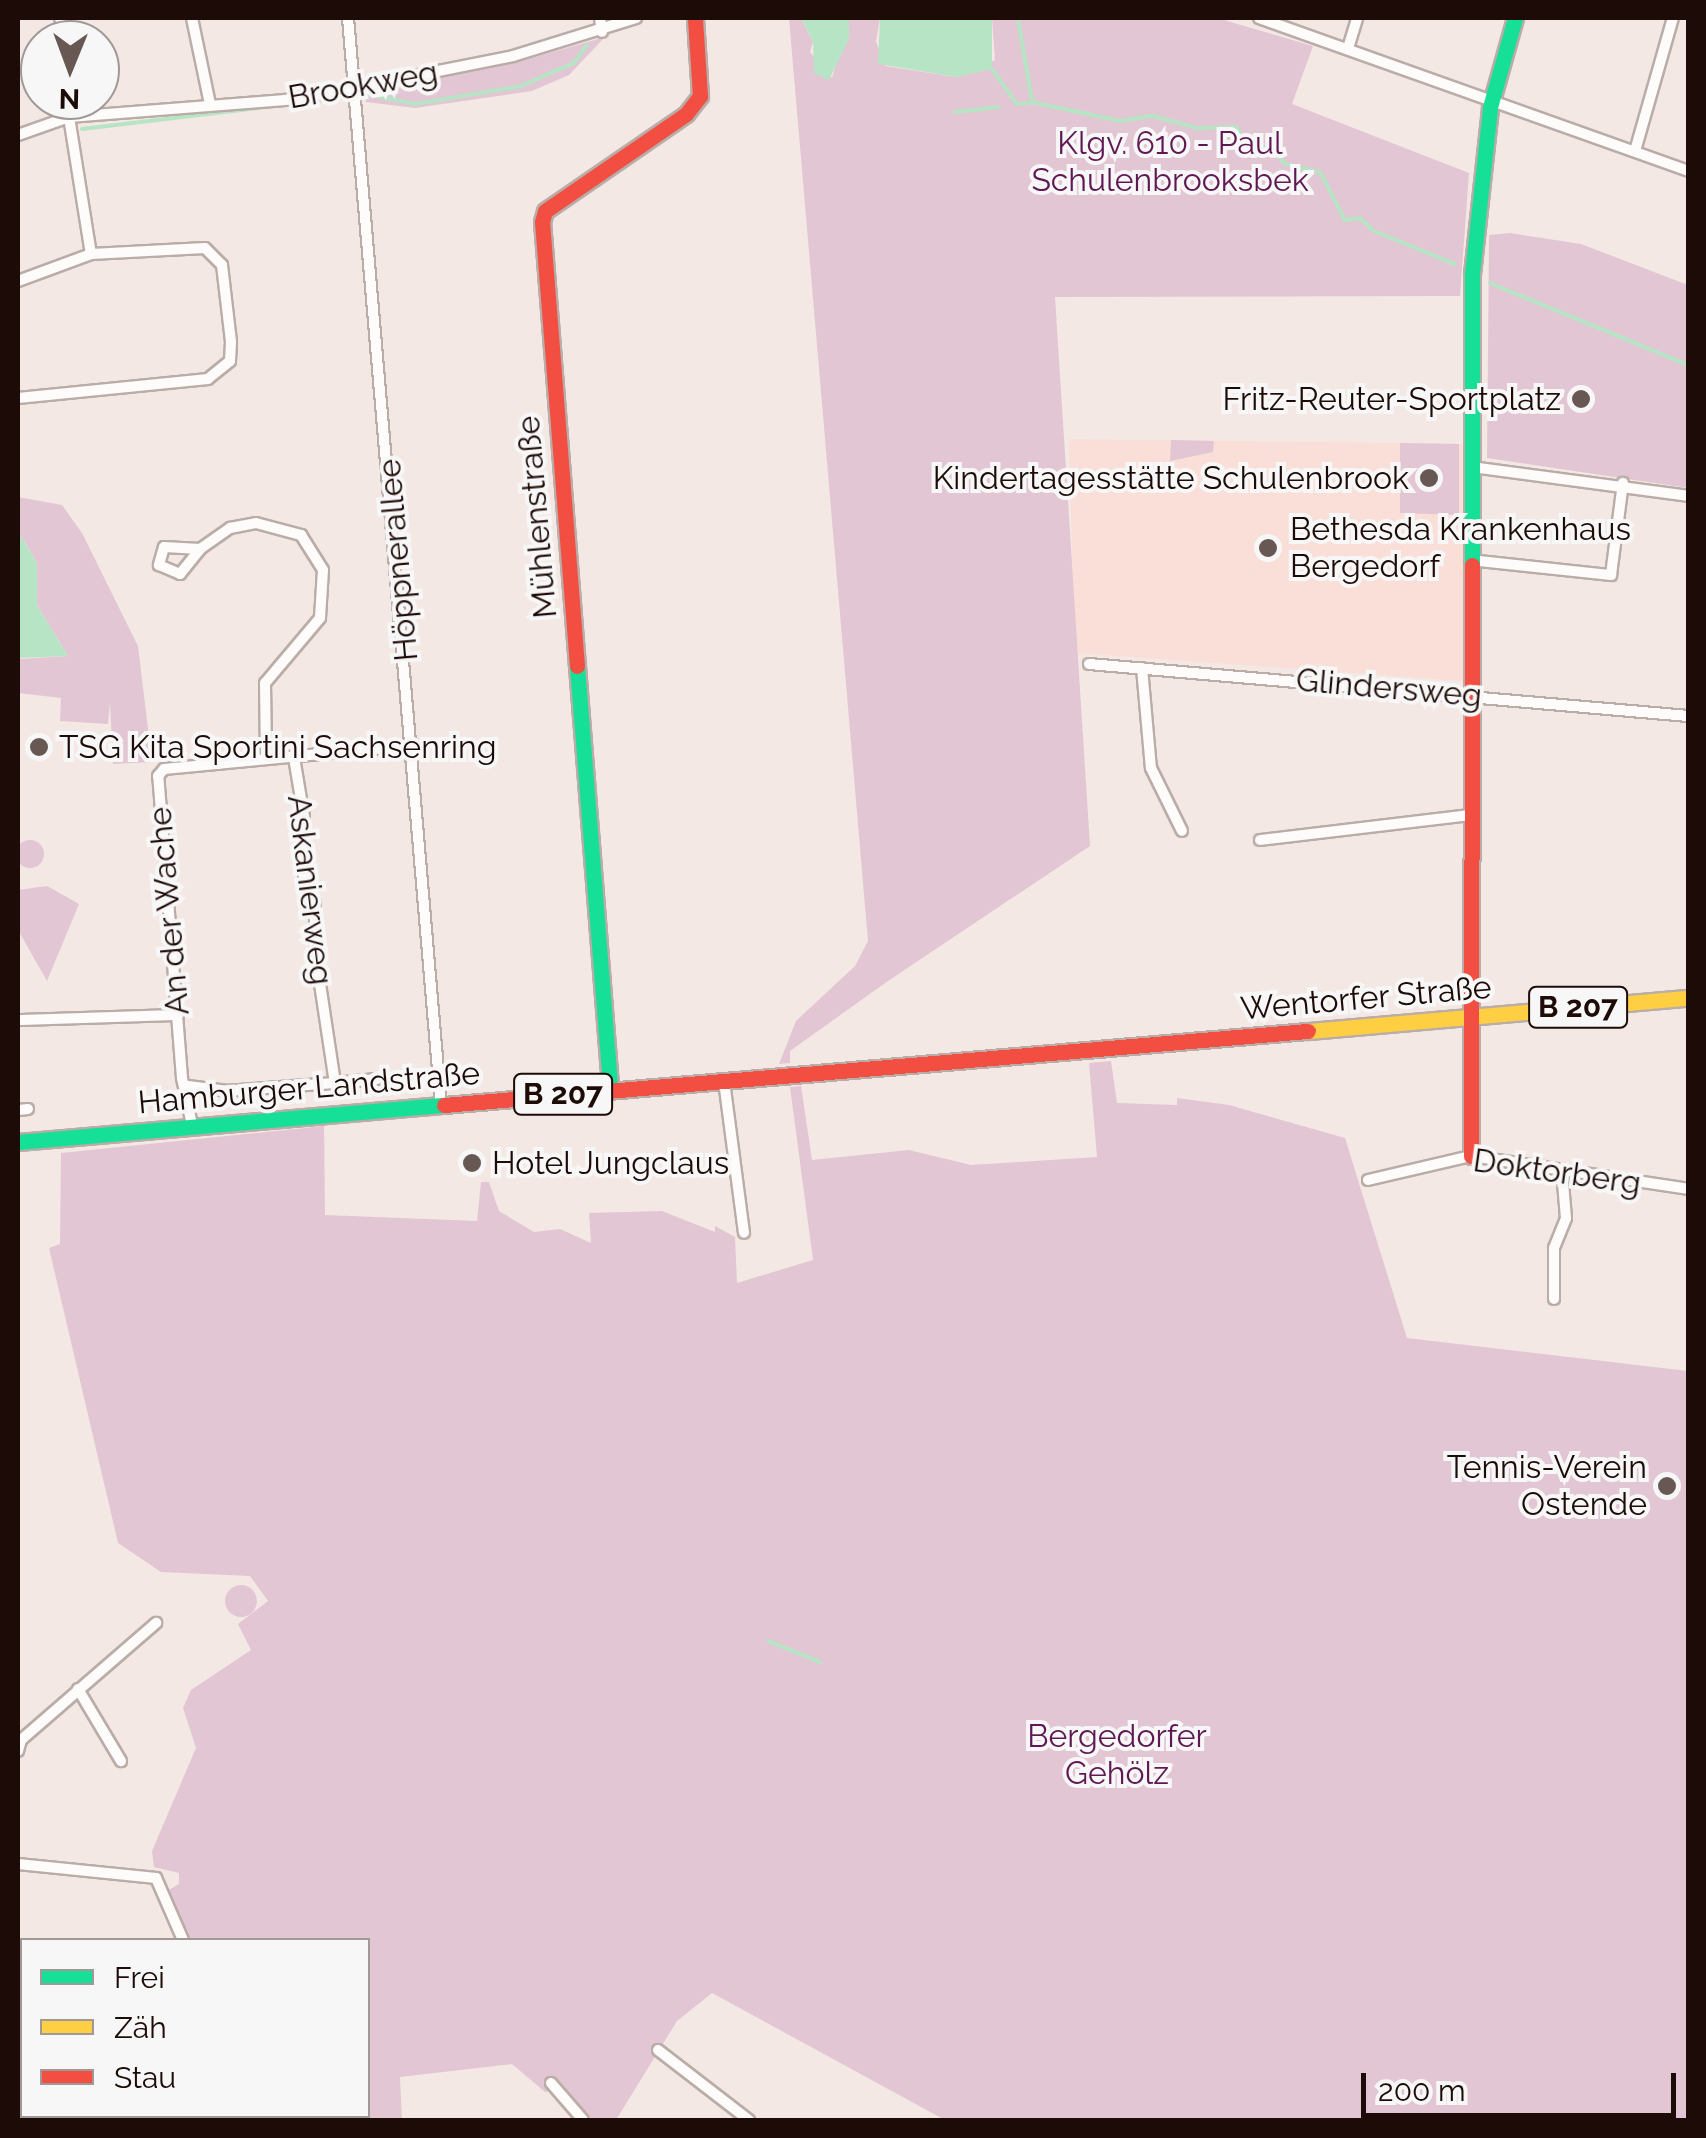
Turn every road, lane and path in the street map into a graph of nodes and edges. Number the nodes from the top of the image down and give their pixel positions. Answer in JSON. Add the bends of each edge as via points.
{"nodes":[{"id":1,"x":192,"y":18,"type":"edge"},
{"id":2,"x":348,"y":18,"type":"edge"},
{"id":3,"x":600,"y":18,"type":"edge"},
{"id":4,"x":636,"y":18,"type":"edge"},
{"id":5,"x":696,"y":18,"type":"edge"},
{"id":6,"x":1259,"y":18,"type":"edge"},
{"id":7,"x":1358,"y":18,"type":"edge"},
{"id":8,"x":1516,"y":18,"type":"edge"},
{"id":9,"x":1673,"y":18,"type":"edge"},
{"id":10,"x":602,"y":32,"type":"junction"},
{"id":11,"x":1349,"y":46,"type":"junction"},
{"id":12,"x":358,"y":87,"type":"junction"},
{"id":13,"x":1492,"y":98,"type":"junction"},
{"id":14,"x":210,"y":104,"type":"junction"},
{"id":15,"x":120,"y":112,"type":"edge"},
{"id":16,"x":60,"y":120,"type":"edge"},
{"id":17,"x":69,"y":120,"type":"edge"},
{"id":18,"x":18,"y":135,"type":"edge"},
{"id":19,"x":1635,"y":151,"type":"junction"},
{"id":20,"x":1688,"y":172,"type":"edge"},
{"id":21,"x":91,"y":254,"type":"junction"},
{"id":22,"x":18,"y":281,"type":"edge"},
{"id":23,"x":18,"y":398,"type":"edge"},
{"id":24,"x":1472,"y":466,"type":"junction"},
{"id":25,"x":1624,"y":482,"type":"junction"},
{"id":26,"x":1688,"y":496,"type":"edge"},
{"id":27,"x":200,"y":549,"type":"dead end"},
{"id":28,"x":1470,"y":560,"type":"junction"},
{"id":29,"x":1089,"y":664,"type":"dead end"},
{"id":30,"x":1142,"y":668,"type":"junction"},
{"id":31,"x":1468,"y":694,"type":"junction"},
{"id":32,"x":1688,"y":716,"type":"edge"},
{"id":33,"x":414,"y":745,"type":"junction"},
{"id":34,"x":294,"y":757,"type":"junction"},
{"id":35,"x":266,"y":760,"type":"junction"},
{"id":36,"x":1470,"y":815,"type":"junction"},
{"id":37,"x":1182,"y":831,"type":"dead end"},
{"id":38,"x":1260,"y":840,"type":"dead end"},
{"id":39,"x":1688,"y":998,"type":"edge"},
{"id":40,"x":178,"y":1015,"type":"junction"},
{"id":41,"x":1468,"y":1017,"type":"junction"},
{"id":42,"x":18,"y":1020,"type":"edge"},
{"id":43,"x":1108,"y":1048,"type":"joint"},
{"id":44,"x":378,"y":1079,"type":"dead end"},
{"id":45,"x":724,"y":1080,"type":"junction"},
{"id":46,"x":335,"y":1083,"type":"junction"},
{"id":47,"x":188,"y":1086,"type":"junction"},
{"id":48,"x":610,"y":1090,"type":"junction"},
{"id":49,"x":441,"y":1104,"type":"junction"},
{"id":50,"x":192,"y":1125,"type":"junction"},
{"id":51,"x":18,"y":1142,"type":"edge"},
{"id":52,"x":1471,"y":1156,"type":"junction"},
{"id":53,"x":1562,"y":1172,"type":"junction"},
{"id":54,"x":1368,"y":1180,"type":"dead end"},
{"id":55,"x":1688,"y":1189,"type":"edge"},
{"id":56,"x":744,"y":1233,"type":"dead end"},
{"id":57,"x":1554,"y":1299,"type":"dead end"},
{"id":58,"x":156,"y":1623,"type":"dead end"},
{"id":59,"x":78,"y":1689,"type":"junction"},
{"id":60,"x":18,"y":1751,"type":"edge"},
{"id":61,"x":120,"y":1762,"type":"dead end"},
{"id":62,"x":18,"y":1864,"type":"edge"},
{"id":63,"x":181,"y":1938,"type":"edge"},
{"id":64,"x":658,"y":2050,"type":"dead end"},
{"id":65,"x":552,"y":2083,"type":"dead end"},
{"id":66,"x":583,"y":2120,"type":"edge"},
{"id":67,"x":749,"y":2120,"type":"edge"}],
"edges":[{"from":1,"to":14,"type":"street"},
{"from":2,"to":12,"type":"street","name":"Höppnerallee"},
{"from":3,"to":10,"type":"street"},
{"from":4,"to":10,"type":"street","name":"Brookweg"},
{"from":5,"to":48,"type":"street","name":"Mühlenstraße","via":[[700,96],[686,114],[545,211],[542,222]]},
{"from":6,"to":11,"type":"street"},
{"from":7,"to":11,"type":"street"},
{"from":8,"to":13,"type":"street"},
{"from":9,"to":19,"type":"street"},
{"from":10,"to":12,"type":"street","name":"Brookweg"},
{"from":11,"to":13,"type":"street"},
{"from":12,"to":14,"type":"street","name":"Brookweg"},
{"from":12,"to":33,"type":"street","name":"Höppnerallee"},
{"from":13,"to":19,"type":"street"},
{"from":13,"to":24,"type":"street","via":[[1472,274]]},
{"from":14,"to":15,"type":"street","name":"Brookweg"},
{"from":16,"to":18,"type":"street","name":"Brookweg"},
{"from":17,"to":21,"type":"street"},
{"from":19,"to":20,"type":"street"},
{"from":21,"to":22,"type":"street"},
{"from":21,"to":23,"type":"street","via":[[204,248],[217,257],[230,361],[208,379]]},
{"from":24,"to":25,"type":"street"},
{"from":24,"to":28,"type":"street"},
{"from":25,"to":26,"type":"street"},
{"from":25,"to":28,"type":"street","via":[[1612,574]]},
{"from":27,"to":35,"type":"street","via":[[230,528],[277,525],[301,535],[323,570],[320,618],[265,682]]},
{"from":28,"to":31,"type":"street"},
{"from":29,"to":30,"type":"street","name":"Glindersweg"},
{"from":30,"to":31,"type":"street","name":"Glindersweg"},
{"from":30,"to":37,"type":"street","via":[[1151,768]]},
{"from":31,"to":32,"type":"street","name":"Glindersweg"},
{"from":31,"to":36,"type":"street"},
{"from":33,"to":34,"type":"street","name":"An der Wache"},
{"from":33,"to":49,"type":"street","name":"Höppnerallee"},
{"from":34,"to":35,"type":"street","name":"An der Wache"},
{"from":34,"to":46,"type":"street","name":"Askanierweg","via":[[304,817],[304,887],[315,904],[315,951]]},
{"from":35,"to":40,"type":"street","name":"An der Wache","via":[[164,769],[158,776]]},
{"from":36,"to":38,"type":"street"},
{"from":36,"to":41,"type":"street"},
{"from":39,"to":41,"type":"street","name":"Wentorfer Straße","number":"B 207"},
{"from":40,"to":42,"type":"street"},
{"from":40,"to":47,"type":"street","name":"An der Wache"},
{"from":41,"to":43,"type":"street","name":"Wentorfer Straße","number":"B 207"},
{"from":41,"to":52,"type":"street"},
{"from":43,"to":45,"type":"street","name":"Hamburger Landstraße","number":"B 207"},
{"from":44,"to":46,"type":"street"},
{"from":45,"to":48,"type":"street","name":"Hamburger Landstraße","number":"B 207"},
{"from":45,"to":56,"type":"street"},
{"from":46,"to":47,"type":"street","via":[[226,1091]]},
{"from":47,"to":50,"type":"street","name":"An der Wache"},
{"from":48,"to":49,"type":"street","name":"Hamburger Landstraße","number":"B 207"},
{"from":49,"to":50,"type":"street","name":"Hamburger Landstraße","number":"B 207"},
{"from":50,"to":51,"type":"street","name":"Hamburger Landstraße","number":"B 207"},
{"from":52,"to":53,"type":"street","name":"Doktorberg"},
{"from":52,"to":54,"type":"street","name":"Doktorberg"},
{"from":53,"to":55,"type":"street","name":"Doktorberg"},
{"from":53,"to":57,"type":"street","via":[[1566,1218],[1554,1248]]},
{"from":58,"to":59,"type":"street"},
{"from":59,"to":60,"type":"street","via":[[21,1740]]},
{"from":59,"to":61,"type":"street"},
{"from":62,"to":63,"type":"street","via":[[156,1878]]},
{"from":64,"to":67,"type":"street"},
{"from":65,"to":66,"type":"street"}]}
